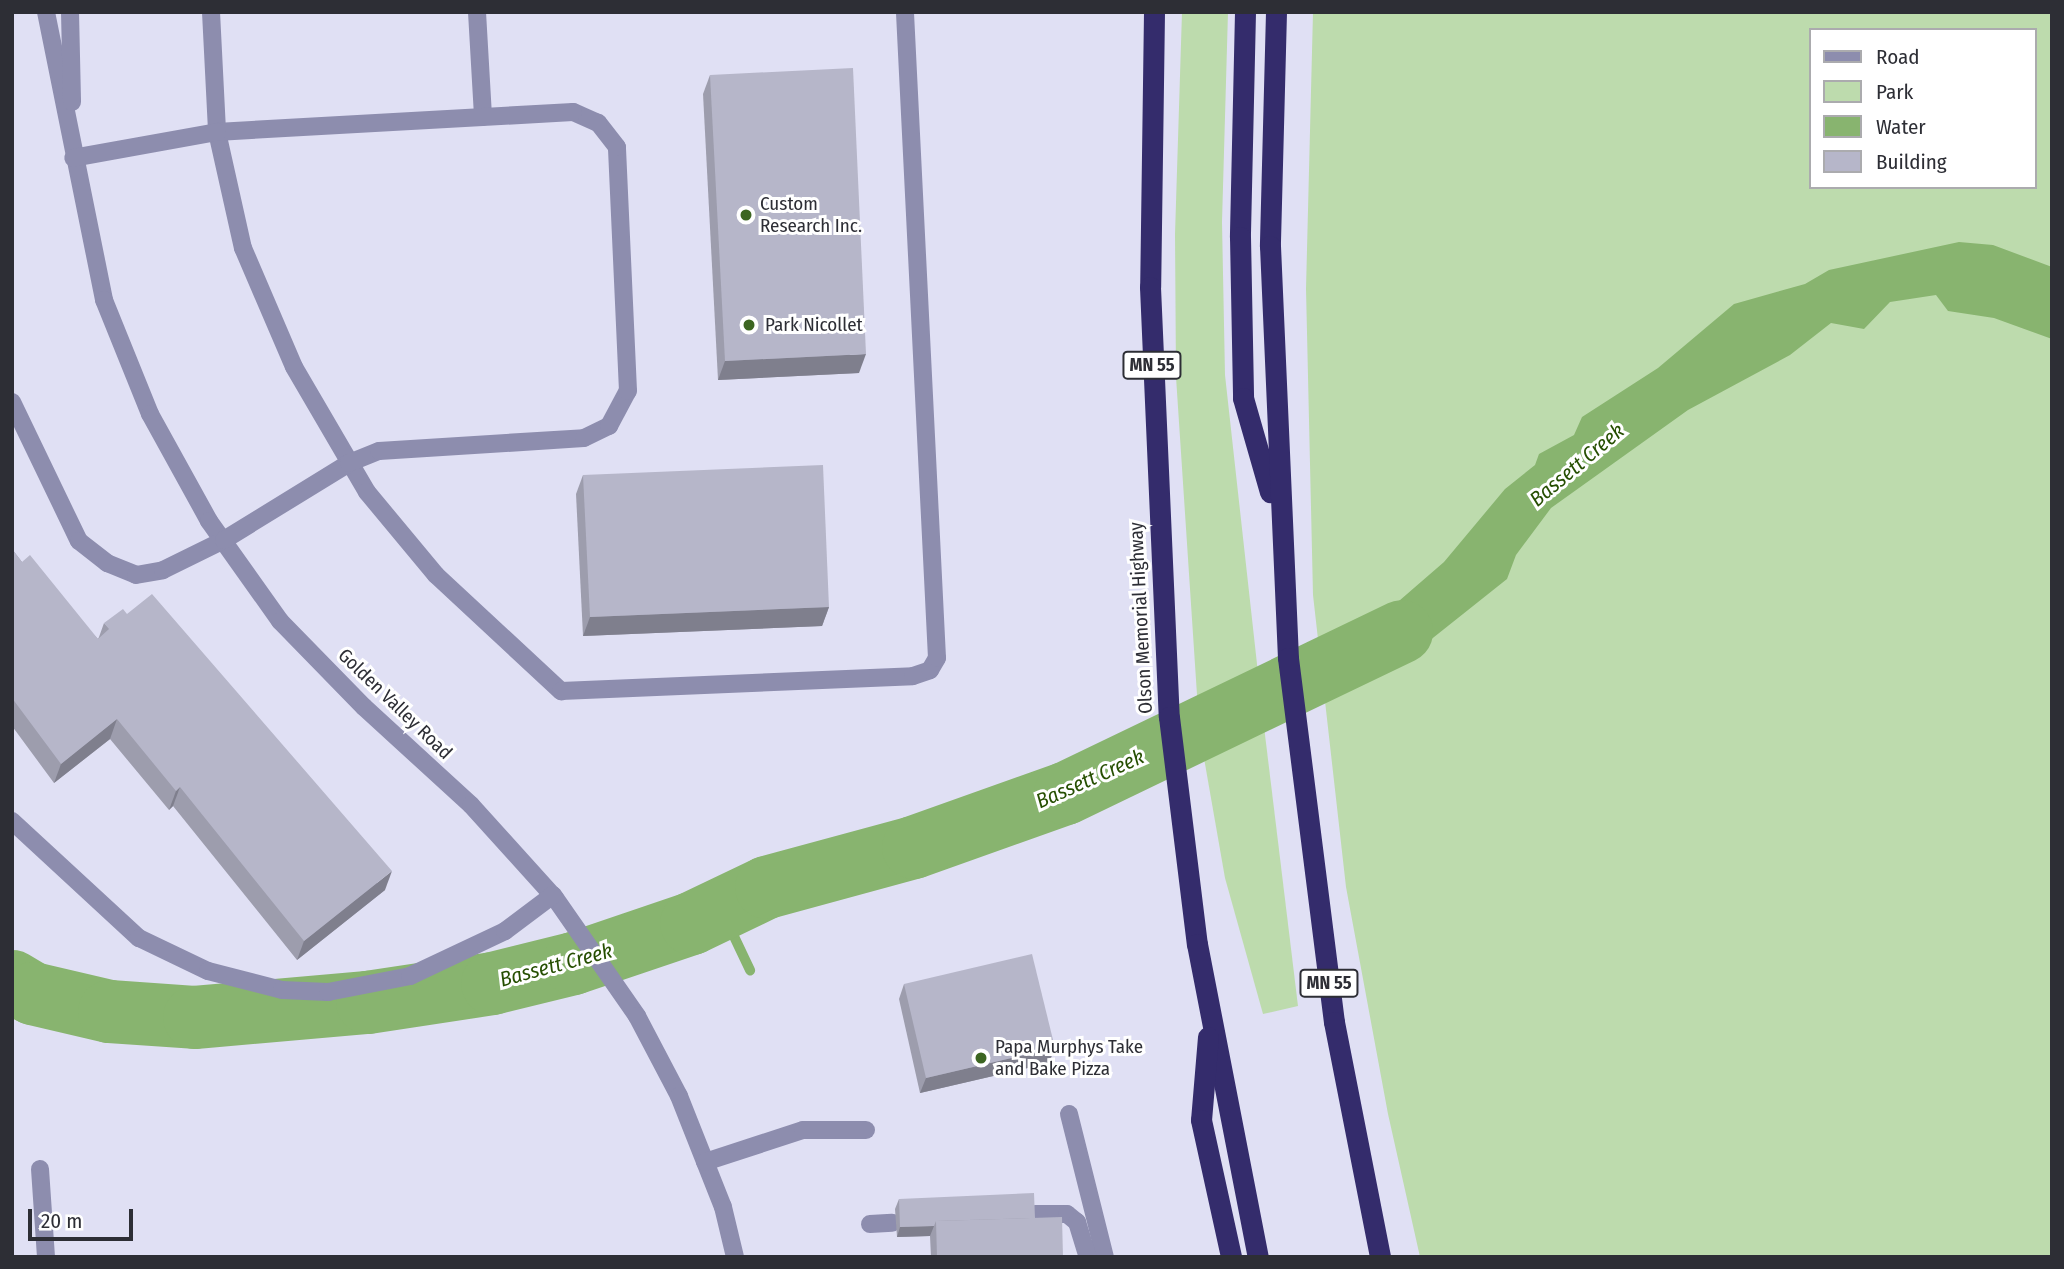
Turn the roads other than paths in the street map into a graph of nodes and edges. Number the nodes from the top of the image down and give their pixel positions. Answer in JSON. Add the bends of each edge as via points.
{"nodes":[{"id":1,"x":47,"y":12,"type":"edge"},
{"id":2,"x":70,"y":12,"type":"edge"},
{"id":3,"x":211,"y":12,"type":"edge"},
{"id":4,"x":477,"y":12,"type":"edge"},
{"id":5,"x":905,"y":12,"type":"edge"},
{"id":6,"x":1154,"y":12,"type":"edge"},
{"id":7,"x":1245,"y":12,"type":"edge"},
{"id":8,"x":1276,"y":12,"type":"edge"},
{"id":9,"x":483,"y":117,"type":"junction"},
{"id":10,"x":217,"y":132,"type":"junction"},
{"id":11,"x":73,"y":158,"type":"junction"},
{"id":12,"x":12,"y":402,"type":"edge"},
{"id":13,"x":349,"y":463,"type":"junction"},
{"id":14,"x":1279,"y":520,"type":"junction"},
{"id":15,"x":224,"y":540,"type":"junction"},
{"id":16,"x":12,"y":821,"type":"edge"},
{"id":17,"x":554,"y":896,"type":"junction"},
{"id":18,"x":1210,"y":1007,"type":"junction"},
{"id":19,"x":1069,"y":1114,"type":"dead end"},
{"id":20,"x":866,"y":1130,"type":"dead end"},
{"id":21,"x":705,"y":1162,"type":"junction"},
{"id":22,"x":40,"y":1169,"type":"dead end"},
{"id":23,"x":1035,"y":1214,"type":"edge"},
{"id":24,"x":892,"y":1223,"type":"dead end"},
{"id":25,"x":870,"y":1224,"type":"dead end"},
{"id":26,"x":47,"y":1257,"type":"edge"},
{"id":27,"x":735,"y":1257,"type":"edge"},
{"id":28,"x":1088,"y":1257,"type":"edge"},
{"id":29,"x":1105,"y":1257,"type":"edge"},
{"id":30,"x":1231,"y":1257,"type":"edge"},
{"id":31,"x":1258,"y":1257,"type":"edge"},
{"id":32,"x":1380,"y":1257,"type":"edge"}],
"edges":[{"from":1,"to":11,"type":"street","name":"Golden Valley Road"},
{"from":2,"to":11,"type":"street","name":"Golden Valley Road"},
{"from":3,"to":10,"type":"street"},
{"from":4,"to":9,"type":"street"},
{"from":5,"to":13,"type":"street","via":[[936,658],[930,670],[913,676],[561,691],[436,575],[367,492]]},
{"from":6,"to":18,"type":"highway","name":"Olson Memorial Highway","number":"MN 55","via":[[1150,287],[1169,717]]},
{"from":7,"to":14,"type":"highway","via":[[1240,237],[1243,398]]},
{"from":8,"to":14,"type":"highway","number":"MN 55","via":[[1270,246]]},
{"from":9,"to":10,"type":"street"},
{"from":9,"to":13,"type":"street","via":[[573,112],[598,123],[617,147],[628,391],[609,426],[584,438],[379,451]]},
{"from":10,"to":11,"type":"street"},
{"from":10,"to":13,"type":"street","via":[[243,248],[294,367]]},
{"from":11,"to":15,"type":"street","name":"Golden Valley Road","via":[[101,290],[126,363],[176,461]]},
{"from":12,"to":15,"type":"street","via":[[79,541],[107,562],[136,575],[163,570]]},
{"from":13,"to":15,"type":"street"},
{"from":14,"to":32,"type":"highway","number":"MN 55","via":[[1292,707],[1334,1022]]},
{"from":15,"to":17,"type":"street","name":"Golden Valley Road","via":[[280,621],[364,707],[471,805]]},
{"from":16,"to":17,"type":"street","via":[[139,938],[208,971],[282,990],[328,992],[410,976],[505,931]]},
{"from":17,"to":21,"type":"street","name":"Golden Valley Road","via":[[637,1016],[679,1096]]},
{"from":18,"to":30,"type":"highway","via":[[1201,1120]]},
{"from":18,"to":31,"type":"highway","name":"Olson Memorial Highway","number":"MN 55"},
{"from":19,"to":29,"type":"street"},
{"from":20,"to":21,"type":"street","via":[[803,1130]]},
{"from":21,"to":27,"type":"street","name":"Golden Valley Road"},
{"from":22,"to":26,"type":"street"},
{"from":23,"to":28,"type":"street","via":[[1067,1214],[1077,1222]]},
{"from":24,"to":25,"type":"street"}]}
